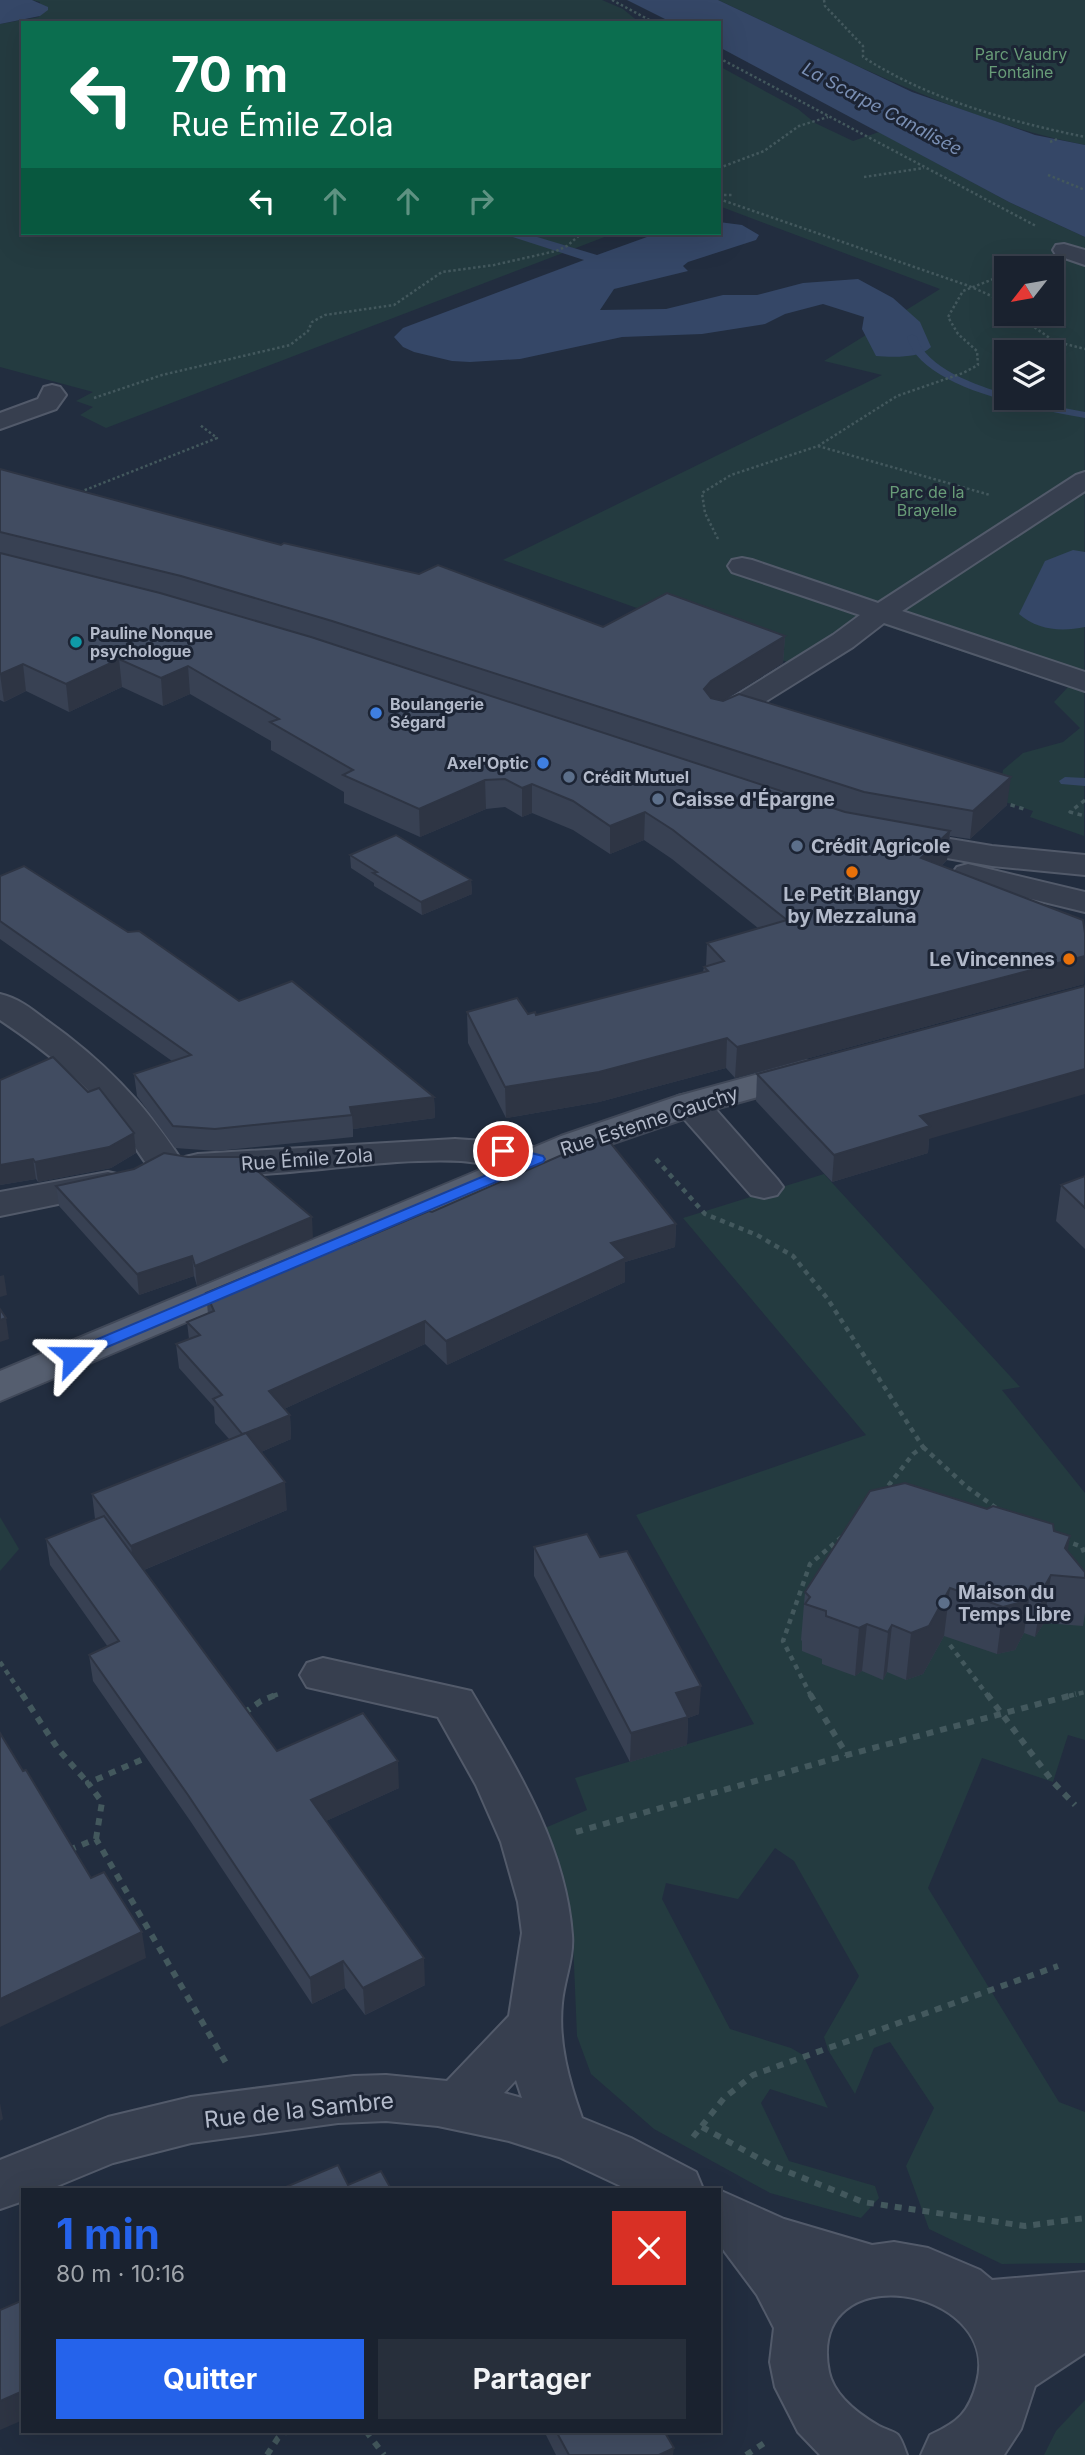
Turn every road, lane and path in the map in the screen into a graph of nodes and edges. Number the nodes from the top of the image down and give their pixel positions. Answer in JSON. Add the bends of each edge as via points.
{"nodes":[{"id":1,"x":612,"y":0,"type":"edge"},
{"id":2,"x":824,"y":0,"type":"edge"},
{"id":3,"x":651,"y":21,"type":"edge"},
{"id":4,"x":721,"y":59,"type":"edge"},
{"id":5,"x":829,"y":117,"type":"junction"},
{"id":6,"x":1085,"y":137,"type":"edge"},
{"id":7,"x":1057,"y":139,"type":"dead end"},
{"id":8,"x":1050,"y":142,"type":"dead end"},
{"id":9,"x":721,"y":167,"type":"edge"},
{"id":10,"x":925,"y":168,"type":"junction"},
{"id":11,"x":1048,"y":175,"type":"dead end"},
{"id":12,"x":864,"y":177,"type":"dead end"},
{"id":13,"x":1085,"y":190,"type":"edge"},
{"id":14,"x":734,"y":195,"type":"dead end"},
{"id":15,"x":721,"y":197,"type":"edge"},
{"id":16,"x":721,"y":198,"type":"edge"},
{"id":17,"x":1042,"y":229,"type":"dead end"},
{"id":18,"x":580,"y":235,"type":"edge"},
{"id":19,"x":1064,"y":250,"type":"dead end"},
{"id":20,"x":1085,"y":258,"type":"edge"},
{"id":21,"x":994,"y":278,"type":"edge"},
{"id":22,"x":968,"y":286,"type":"junction"},
{"id":23,"x":994,"y":297,"type":"edge"},
{"id":24,"x":1033,"y":326,"type":"edge"},
{"id":25,"x":1085,"y":349,"type":"edge"},
{"id":26,"x":49,"y":398,"type":"joint"},
{"id":27,"x":0,"y":422,"type":"edge"},
{"id":28,"x":200,"y":425,"type":"dead end"},
{"id":29,"x":818,"y":446,"type":"junction"},
{"id":30,"x":1085,"y":480,"type":"edge"},
{"id":31,"x":76,"y":494,"type":"edge"},
{"id":32,"x":1042,"y":509,"type":"junction"},
{"id":33,"x":742,"y":566,"type":"joint"},
{"id":34,"x":882,"y":612,"type":"junction"},
{"id":35,"x":1085,"y":682,"type":"edge"},
{"id":36,"x":721,"y":717,"type":"edge"},
{"id":37,"x":994,"y":799,"type":"edge"},
{"id":38,"x":1085,"y":800,"type":"edge"},
{"id":39,"x":1024,"y":809,"type":"dead end"},
{"id":40,"x":1085,"y":816,"type":"edge"},
{"id":41,"x":1085,"y":865,"type":"edge"},
{"id":42,"x":1085,"y":902,"type":"edge"},
{"id":43,"x":0,"y":1004,"type":"edge"},
{"id":44,"x":838,"y":1064,"type":"edge"},
{"id":45,"x":691,"y":1104,"type":"junction"},
{"id":46,"x":161,"y":1158,"type":"junction"},
{"id":47,"x":538,"y":1159,"type":"junction"},
{"id":48,"x":764,"y":1187,"type":"dead end"},
{"id":49,"x":0,"y":1204,"type":"edge"},
{"id":50,"x":705,"y":1214,"type":"dead end"},
{"id":51,"x":0,"y":1387,"type":"edge"},
{"id":52,"x":923,"y":1447,"type":"junction"},
{"id":53,"x":880,"y":1497,"type":"edge"},
{"id":54,"x":1005,"y":1515,"type":"edge"},
{"id":55,"x":846,"y":1533,"type":"edge"},
{"id":56,"x":1059,"y":1539,"type":"edge"},
{"id":57,"x":1085,"y":1555,"type":"edge"},
{"id":58,"x":950,"y":1645,"type":"dead end"},
{"id":59,"x":0,"y":1662,"type":"edge"},
{"id":60,"x":323,"y":1675,"type":"joint"},
{"id":61,"x":1085,"y":1692,"type":"edge"},
{"id":62,"x":1003,"y":1716,"type":"junction"},
{"id":63,"x":234,"y":1718,"type":"edge"},
{"id":64,"x":161,"y":1751,"type":"edge"},
{"id":65,"x":847,"y":1755,"type":"junction"},
{"id":66,"x":88,"y":1783,"type":"junction"},
{"id":67,"x":1074,"y":1805,"type":"dead end"},
{"id":68,"x":96,"y":1839,"type":"junction"},
{"id":69,"x":528,"y":1853,"type":"junction"},
{"id":70,"x":60,"y":1854,"type":"edge"},
{"id":71,"x":1058,"y":1966,"type":"dead end"},
{"id":72,"x":535,"y":2024,"type":"junction"},
{"id":73,"x":458,"y":2106,"type":"junction"},
{"id":74,"x":228,"y":2113,"type":"junction"},
{"id":75,"x":702,"y":2127,"type":"junction"},
{"id":76,"x":559,"y":2131,"type":"junction"},
{"id":77,"x":0,"y":2185,"type":"edge"},
{"id":78,"x":669,"y":2185,"type":"edge"},
{"id":79,"x":1085,"y":2218,"type":"edge"},
{"id":80,"x":732,"y":2223,"type":"edge"},
{"id":81,"x":867,"y":2269,"type":"junction"},
{"id":82,"x":1085,"y":2298,"type":"edge"},
{"id":83,"x":983,"y":2307,"type":"junction"},
{"id":84,"x":1085,"y":2318,"type":"edge"},
{"id":85,"x":803,"y":2325,"type":"junction"},
{"id":86,"x":1009,"y":2370,"type":"junction"},
{"id":87,"x":284,"y":2433,"type":"edge"},
{"id":88,"x":368,"y":2433,"type":"edge"},
{"id":89,"x":868,"y":2453,"type":"edge"},
{"id":90,"x":267,"y":2455,"type":"edge"},
{"id":91,"x":384,"y":2455,"type":"edge"},
{"id":92,"x":951,"y":2455,"type":"edge"}],
"edges":[{"from":1,"to":3,"type":"path"},
{"from":2,"to":6,"type":"path","via":[[863,47],[863,57],[881,71],[947,98]]},
{"from":4,"to":5,"type":"path"},
{"from":5,"to":9,"type":"path","via":[[799,126],[765,151]]},
{"from":5,"to":10,"type":"path"},
{"from":7,"to":8,"type":"path"},
{"from":10,"to":12,"type":"path"},
{"from":10,"to":17,"type":"path"},
{"from":11,"to":13,"type":"path"},
{"from":14,"to":15,"type":"path"},
{"from":16,"to":22,"type":"path"},
{"from":18,"to":26,"type":"path","via":[[556,251],[442,272],[394,305],[325,315],[290,345],[162,375],[83,402]]},
{"from":19,"to":20,"type":"street"},
{"from":21,"to":22,"type":"path"},
{"from":22,"to":23,"type":"path"},
{"from":22,"to":29,"type":"path","via":[[954,297],[948,317],[977,351],[978,365],[897,396]]},
{"from":24,"to":25,"type":"path","via":[[1054,341]]},
{"from":26,"to":27,"type":"street"},
{"from":28,"to":31,"type":"path","via":[[217,438]]},
{"from":29,"to":32,"type":"path"},
{"from":29,"to":33,"type":"path","via":[[731,475],[702,493],[705,513],[718,539]]},
{"from":30,"to":32,"type":"street"},
{"from":32,"to":34,"type":"street"},
{"from":33,"to":34,"type":"street"},
{"from":34,"to":35,"type":"street"},
{"from":34,"to":36,"type":"street"},
{"from":37,"to":39,"type":"path"},
{"from":38,"to":40,"type":"path","via":[[1070,812]]},
{"from":41,"to":42,"type":"street","via":[[992,856],[866,835],[960,872]]},
{"from":43,"to":46,"type":"street","via":[[43,1033],[96,1079],[138,1122]]},
{"from":44,"to":45,"type":"main road","name":"Rue Estenne Cauchy"},
{"from":45,"to":47,"type":"main road","name":"Rue Estenne Cauchy","via":[[608,1130]]},
{"from":45,"to":48,"type":"street"},
{"from":46,"to":47,"type":"street","name":"Rue Émile Zola","via":[[217,1165],[503,1151]]},
{"from":46,"to":49,"type":"street","via":[[123,1179]]},
{"from":47,"to":51,"type":"main road","name":"Rue Estenne Cauchy"},
{"from":50,"to":52,"type":"path","via":[[793,1256],[827,1298]]},
{"from":52,"to":53,"type":"path"},
{"from":52,"to":54,"type":"path"},
{"from":55,"to":65,"type":"path","via":[[810,1563],[783,1642]]},
{"from":56,"to":57,"type":"path","via":[[1082,1547]]},
{"from":58,"to":62,"type":"path"},
{"from":59,"to":66,"type":"path","via":[[58,1749]]},
{"from":60,"to":63,"type":"path","via":[[261,1701]]},
{"from":60,"to":69,"type":"street","via":[[454,1703],[504,1789]]},
{"from":61,"to":62,"type":"path"},
{"from":62,"to":65,"type":"path"},
{"from":62,"to":67,"type":"path"},
{"from":64,"to":66,"type":"path"},
{"from":65,"to":69,"type":"path","via":[[545,1841]]},
{"from":66,"to":68,"type":"path","via":[[102,1802]]},
{"from":68,"to":70,"type":"path"},
{"from":68,"to":74,"type":"path","via":[[226,2061]]},
{"from":69,"to":72,"type":"street","via":[[541,1888],[548,1937]]},
{"from":71,"to":75,"type":"path","via":[[753,2075],[724,2098]]},
{"from":72,"to":73,"type":"street"},
{"from":72,"to":76,"type":"street","via":[[540,2076]]},
{"from":73,"to":74,"type":"street","name":"Rue de la Sambre","via":[[399,2098]]},
{"from":73,"to":76,"type":"street","name":"Rue de la Sambre"},
{"from":74,"to":77,"type":"street","name":"Rue de la Sambre","via":[[109,2141]]},
{"from":75,"to":78,"type":"path","via":[[685,2146]]},
{"from":75,"to":79,"type":"path","via":[[771,2165],[863,2202],[1025,2226]]},
{"from":76,"to":78,"type":"street","name":"Rue de la Sambre"},
{"from":80,"to":81,"type":"street","via":[[799,2250]]},
{"from":80,"to":85,"type":"street","via":[[776,2277]]},
{"from":81,"to":83,"type":"street","via":[[917,2269],[953,2283]]},
{"from":81,"to":85,"type":"street","via":[[839,2281],[817,2299]]},
{"from":82,"to":83,"type":"street"},
{"from":83,"to":86,"type":"street","via":[[1005,2347]]},
{"from":84,"to":86,"type":"street"},
{"from":85,"to":89,"type":"street","via":[[797,2355],[803,2385],[838,2434]]},
{"from":86,"to":92,"type":"street","via":[[1006,2397],[994,2422],[975,2442]]},
{"from":87,"to":90,"type":"path"},
{"from":88,"to":91,"type":"path"}]}
